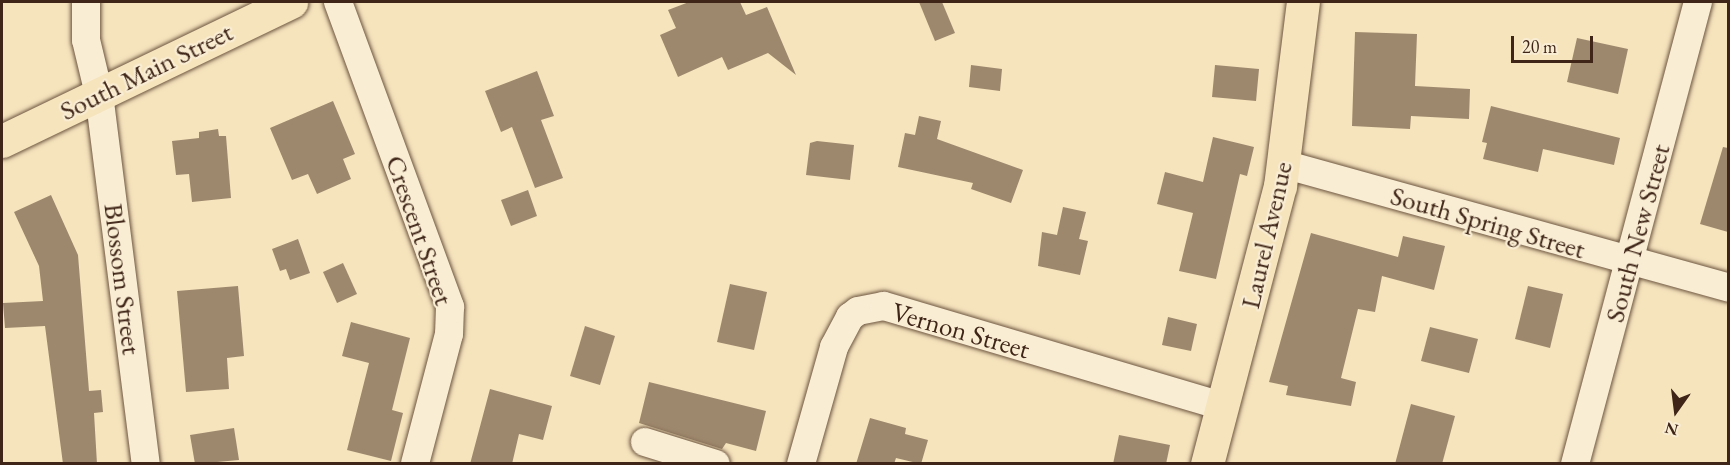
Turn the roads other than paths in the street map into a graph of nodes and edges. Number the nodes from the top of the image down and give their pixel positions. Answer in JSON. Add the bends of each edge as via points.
{"nodes":[{"id":1,"x":86,"y":2,"type":"edge"},
{"id":2,"x":291,"y":2,"type":"edge"},
{"id":3,"x":338,"y":2,"type":"edge"},
{"id":4,"x":1303,"y":2,"type":"edge"},
{"id":5,"x":1698,"y":2,"type":"edge"},
{"id":6,"x":99,"y":94,"type":"junction"},
{"id":7,"x":2,"y":141,"type":"edge"},
{"id":8,"x":1283,"y":164,"type":"junction"},
{"id":9,"x":1630,"y":263,"type":"junction"},
{"id":10,"x":1728,"y":287,"type":"edge"},
{"id":11,"x":1222,"y":406,"type":"junction"},
{"id":12,"x":645,"y":442,"type":"dead end"},
{"id":13,"x":146,"y":464,"type":"edge"},
{"id":14,"x":415,"y":464,"type":"edge"},
{"id":15,"x":716,"y":464,"type":"edge"},
{"id":16,"x":801,"y":464,"type":"edge"},
{"id":17,"x":1207,"y":464,"type":"edge"},
{"id":18,"x":1575,"y":464,"type":"edge"}],
"edges":[{"from":1,"to":6,"type":"street","name":"Blossom Street","via":[[86,39]]},
{"from":2,"to":6,"type":"main road","name":"South Main Street"},
{"from":3,"to":14,"type":"street","name":"Crescent Street","via":[[450,307],[449,334]]},
{"from":4,"to":8,"type":"main road","name":"Laurel Avenue"},
{"from":5,"to":9,"type":"street","name":"South New Street"},
{"from":6,"to":7,"type":"main road","name":"South Main Street"},
{"from":6,"to":13,"type":"street","name":"Blossom Street"},
{"from":8,"to":9,"type":"street","name":"South Spring Street"},
{"from":8,"to":11,"type":"main road","name":"Laurel Avenue"},
{"from":9,"to":10,"type":"street","name":"South Spring Street"},
{"from":9,"to":18,"type":"street","name":"South New Street"},
{"from":11,"to":16,"type":"street","name":"Vernon Street","via":[[884,306],[856,311],[844,327],[834,347]]},
{"from":11,"to":17,"type":"main road","name":"Laurel Avenue"},
{"from":12,"to":15,"type":"street"}]}
